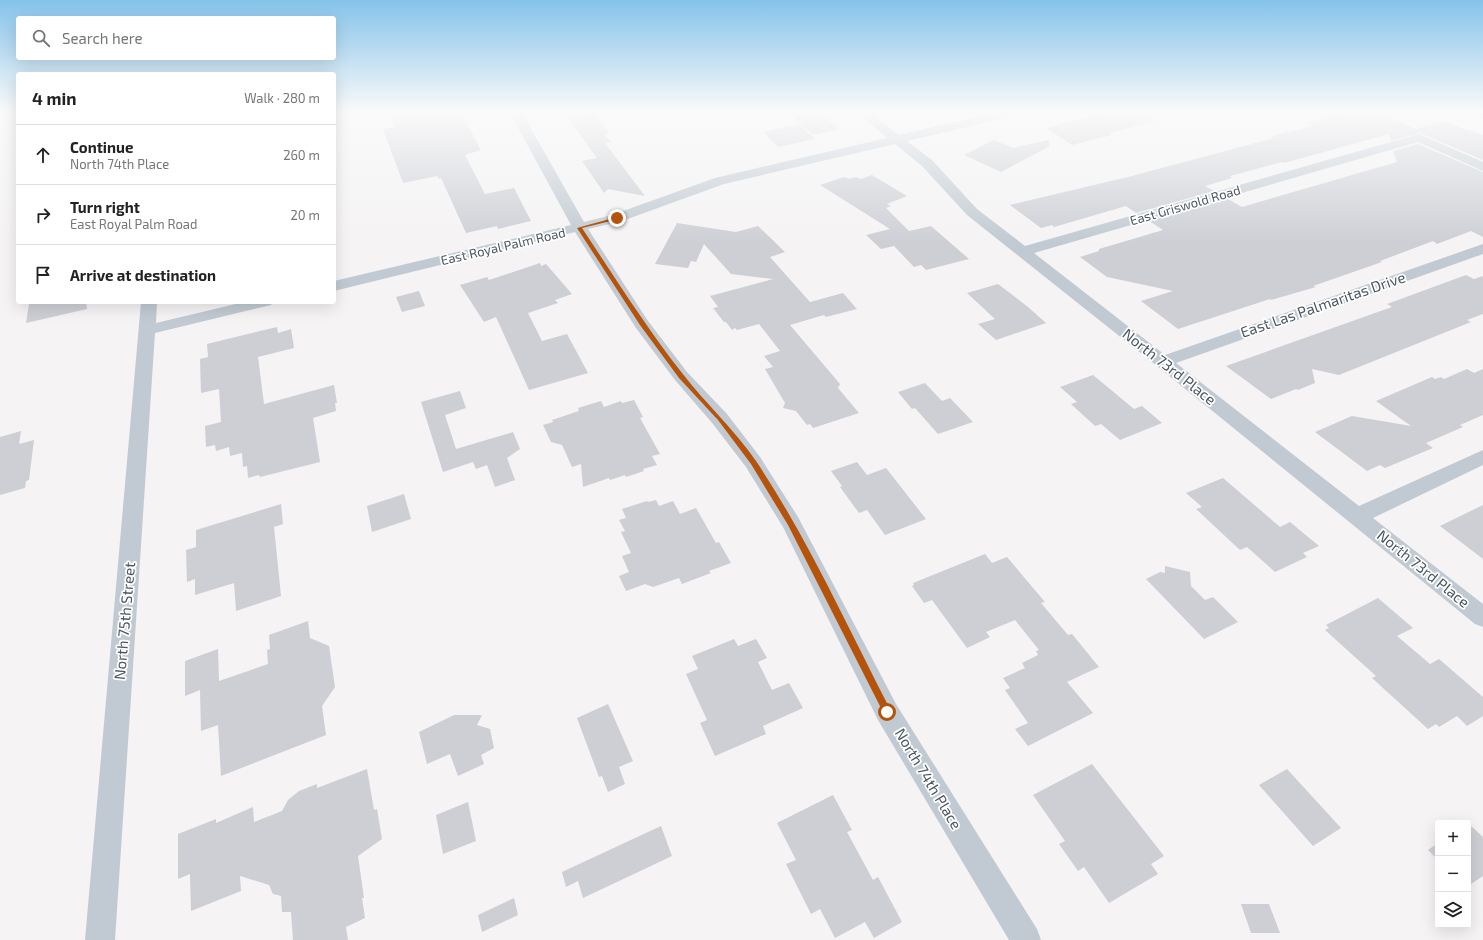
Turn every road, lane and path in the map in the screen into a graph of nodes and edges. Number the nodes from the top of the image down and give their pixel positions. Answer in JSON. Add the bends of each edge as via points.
{"nodes":[{"id":1,"x":539,"y":155,"type":"edge"},
{"id":2,"x":833,"y":155,"type":"edge"},
{"id":3,"x":917,"y":155,"type":"edge"},
{"id":4,"x":1360,"y":155,"type":"edge"},
{"id":5,"x":1456,"y":155,"type":"edge"},
{"id":6,"x":1483,"y":167,"type":"edge"},
{"id":7,"x":580,"y":228,"type":"junction"},
{"id":8,"x":1483,"y":249,"type":"edge"},
{"id":9,"x":1020,"y":252,"type":"junction"},
{"id":10,"x":336,"y":286,"type":"edge"},
{"id":11,"x":149,"y":304,"type":"edge"},
{"id":12,"x":257,"y":304,"type":"edge"},
{"id":13,"x":148,"y":330,"type":"junction"},
{"id":14,"x":1163,"y":362,"type":"junction"},
{"id":15,"x":1483,"y":457,"type":"edge"},
{"id":16,"x":1357,"y":516,"type":"junction"},
{"id":17,"x":1483,"y":617,"type":"edge"},
{"id":18,"x":100,"y":940,"type":"edge"},
{"id":19,"x":1026,"y":940,"type":"edge"}],
"edges":[{"from":1,"to":7,"type":"street","name":"North 74th Place"},
{"from":2,"to":7,"type":"street","name":"East Royal Palm Road","via":[[720,181],[617,218]]},
{"from":3,"to":9,"type":"street","name":"North 73rd Place","via":[[972,212]]},
{"from":4,"to":9,"type":"street","name":"East Griswold Road"},
{"from":5,"to":6,"type":"street","name":"East Griswold Road"},
{"from":7,"to":10,"type":"street","name":"East Royal Palm Road"},
{"from":7,"to":19,"type":"street","name":"North 74th Place","via":[[642,324],[681,376],[725,425],[753,462],[791,523],[887,712]]},
{"from":8,"to":14,"type":"street","name":"East Las Palmaritas Drive"},
{"from":9,"to":14,"type":"street","name":"North 73rd Place"},
{"from":11,"to":13,"type":"street","name":"North 75th Street"},
{"from":12,"to":13,"type":"street"},
{"from":13,"to":18,"type":"street","name":"North 75th Street"},
{"from":14,"to":16,"type":"street","name":"North 73rd Place"},
{"from":15,"to":16,"type":"street"},
{"from":16,"to":17,"type":"street","name":"North 73rd Place"}]}
